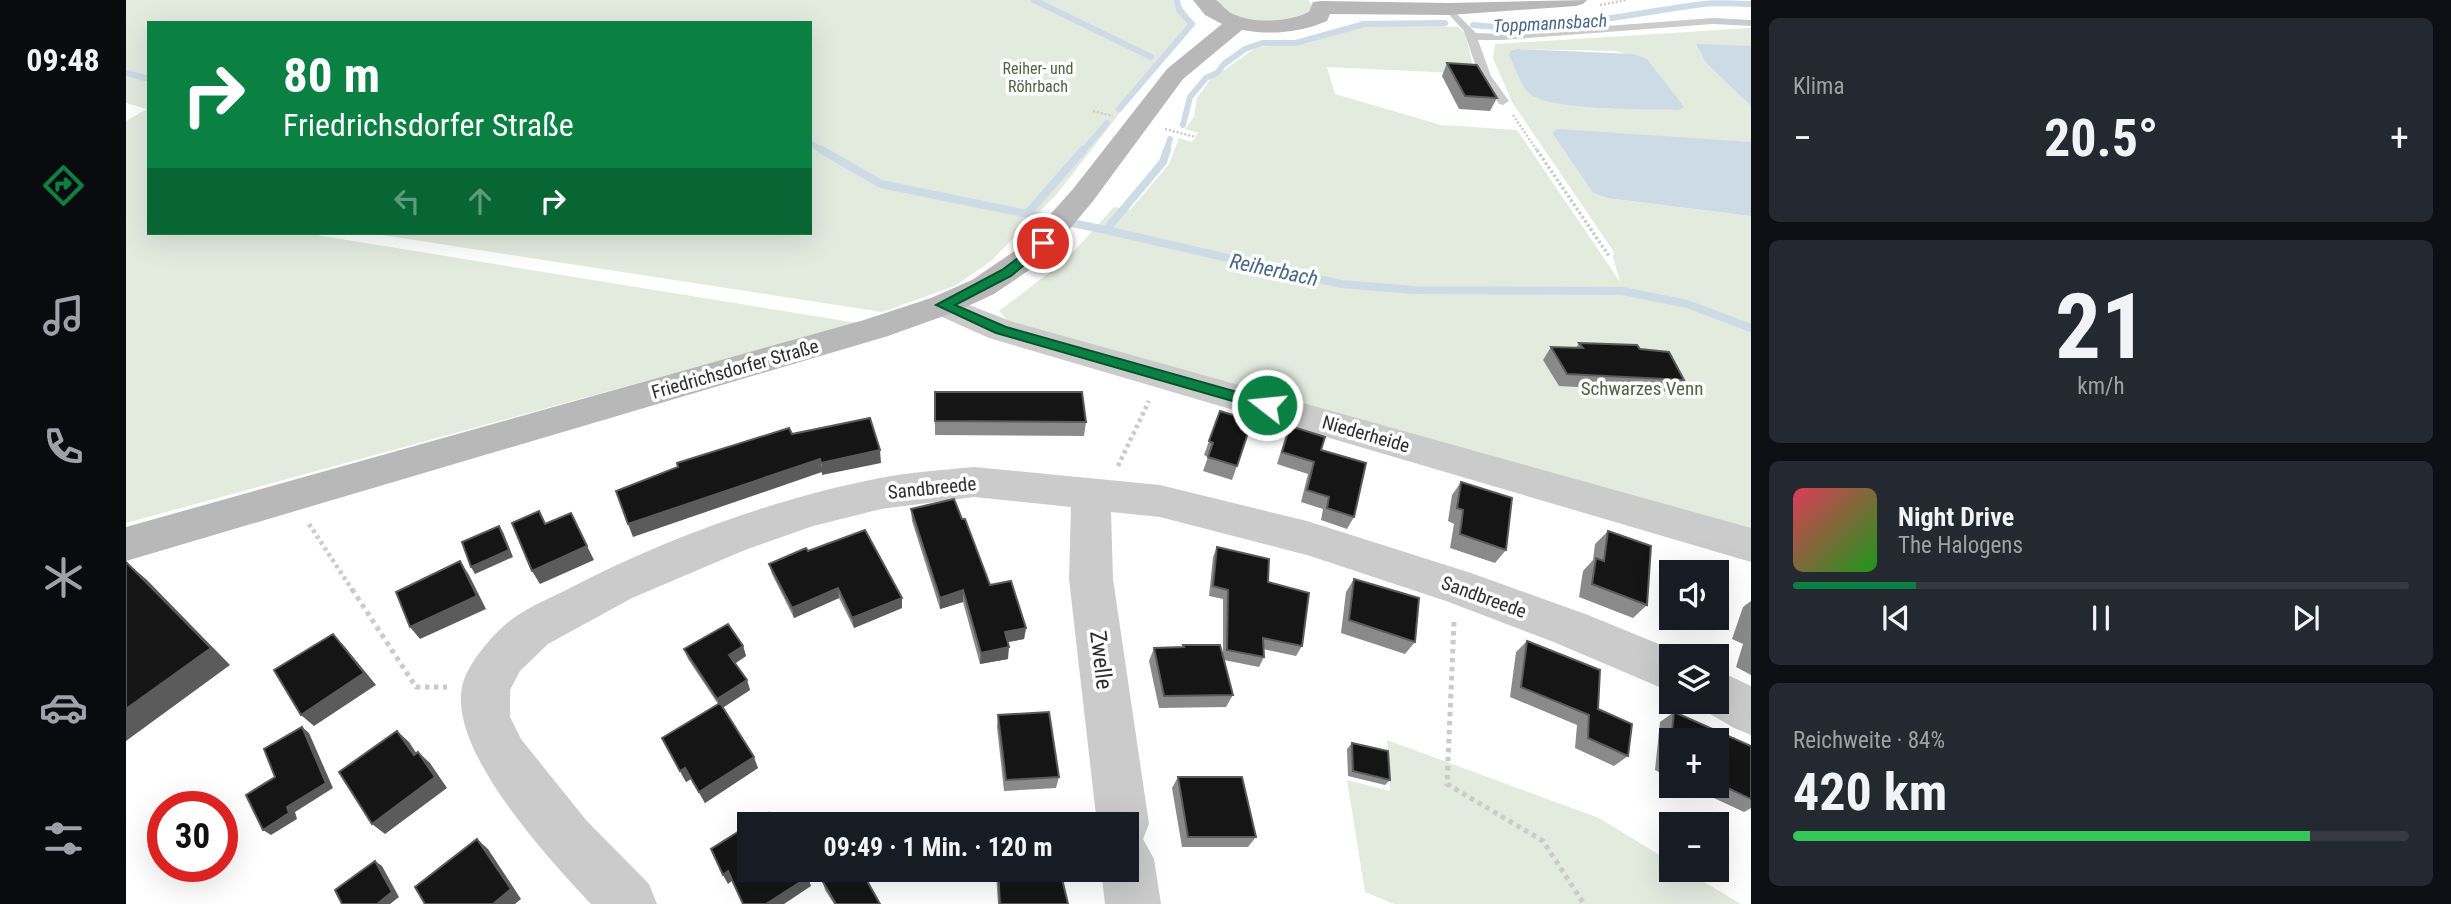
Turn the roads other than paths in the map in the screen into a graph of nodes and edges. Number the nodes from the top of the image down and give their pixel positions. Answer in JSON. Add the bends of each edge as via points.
{"nodes":[{"id":1,"x":1204,"y":0,"type":"edge"},
{"id":2,"x":1576,"y":0,"type":"edge"},
{"id":3,"x":1319,"y":3,"type":"edge"},
{"id":4,"x":1449,"y":9,"type":"junction"},
{"id":5,"x":1238,"y":22,"type":"junction"},
{"id":6,"x":1751,"y":23,"type":"edge"},
{"id":7,"x":1472,"y":36,"type":"junction"},
{"id":8,"x":1503,"y":101,"type":"road end"},
{"id":9,"x":943,"y":305,"type":"junction"},
{"id":10,"x":1091,"y":495,"type":"junction"},
{"id":11,"x":126,"y":544,"type":"edge"},
{"id":12,"x":1751,"y":545,"type":"edge"},
{"id":13,"x":1659,"y":666,"type":"edge"},
{"id":14,"x":1729,"y":699,"type":"edge"},
{"id":15,"x":1751,"y":712,"type":"edge"},
{"id":16,"x":1120,"y":812,"type":"edge"},
{"id":17,"x":1130,"y":882,"type":"edge"},
{"id":18,"x":629,"y":904,"type":"edge"},
{"id":19,"x":1133,"y":904,"type":"edge"}],
"edges":[{"from":1,"to":5,"type":"main road","via":[[1208,8]]},
{"from":2,"to":4,"type":"main road"},
{"from":3,"to":4,"type":"main road"},
{"from":3,"to":5,"type":"main road","via":[[1319,16],[1294,26]]},
{"from":4,"to":7,"type":"lane"},
{"from":5,"to":9,"type":"main road","name":"Friedrichsdorfer Straße","via":[[1175,74],[1033,253],[984,287]]},
{"from":6,"to":7,"type":"lane","via":[[1713,21]]},
{"from":7,"to":8,"type":"lane","via":[[1485,76]]},
{"from":9,"to":11,"type":"main road","name":"Friedrichsdorfer Straße"},
{"from":9,"to":12,"type":"street","name":"Niederheide","via":[[1001,330]]},
{"from":10,"to":13,"type":"street","name":"Sandbreede","via":[[1160,501],[1307,538],[1456,586]]},
{"from":10,"to":16,"type":"street","name":"Zwelle","via":[[1091,579]]},
{"from":10,"to":18,"type":"street","name":"Sandbreede","via":[[974,482],[881,493],[730,538],[617,584],[532,630],[504,656],[486,687],[486,718],[503,756],[567,839]]},
{"from":14,"to":15,"type":"street"},
{"from":17,"to":19,"type":"street"}]}
